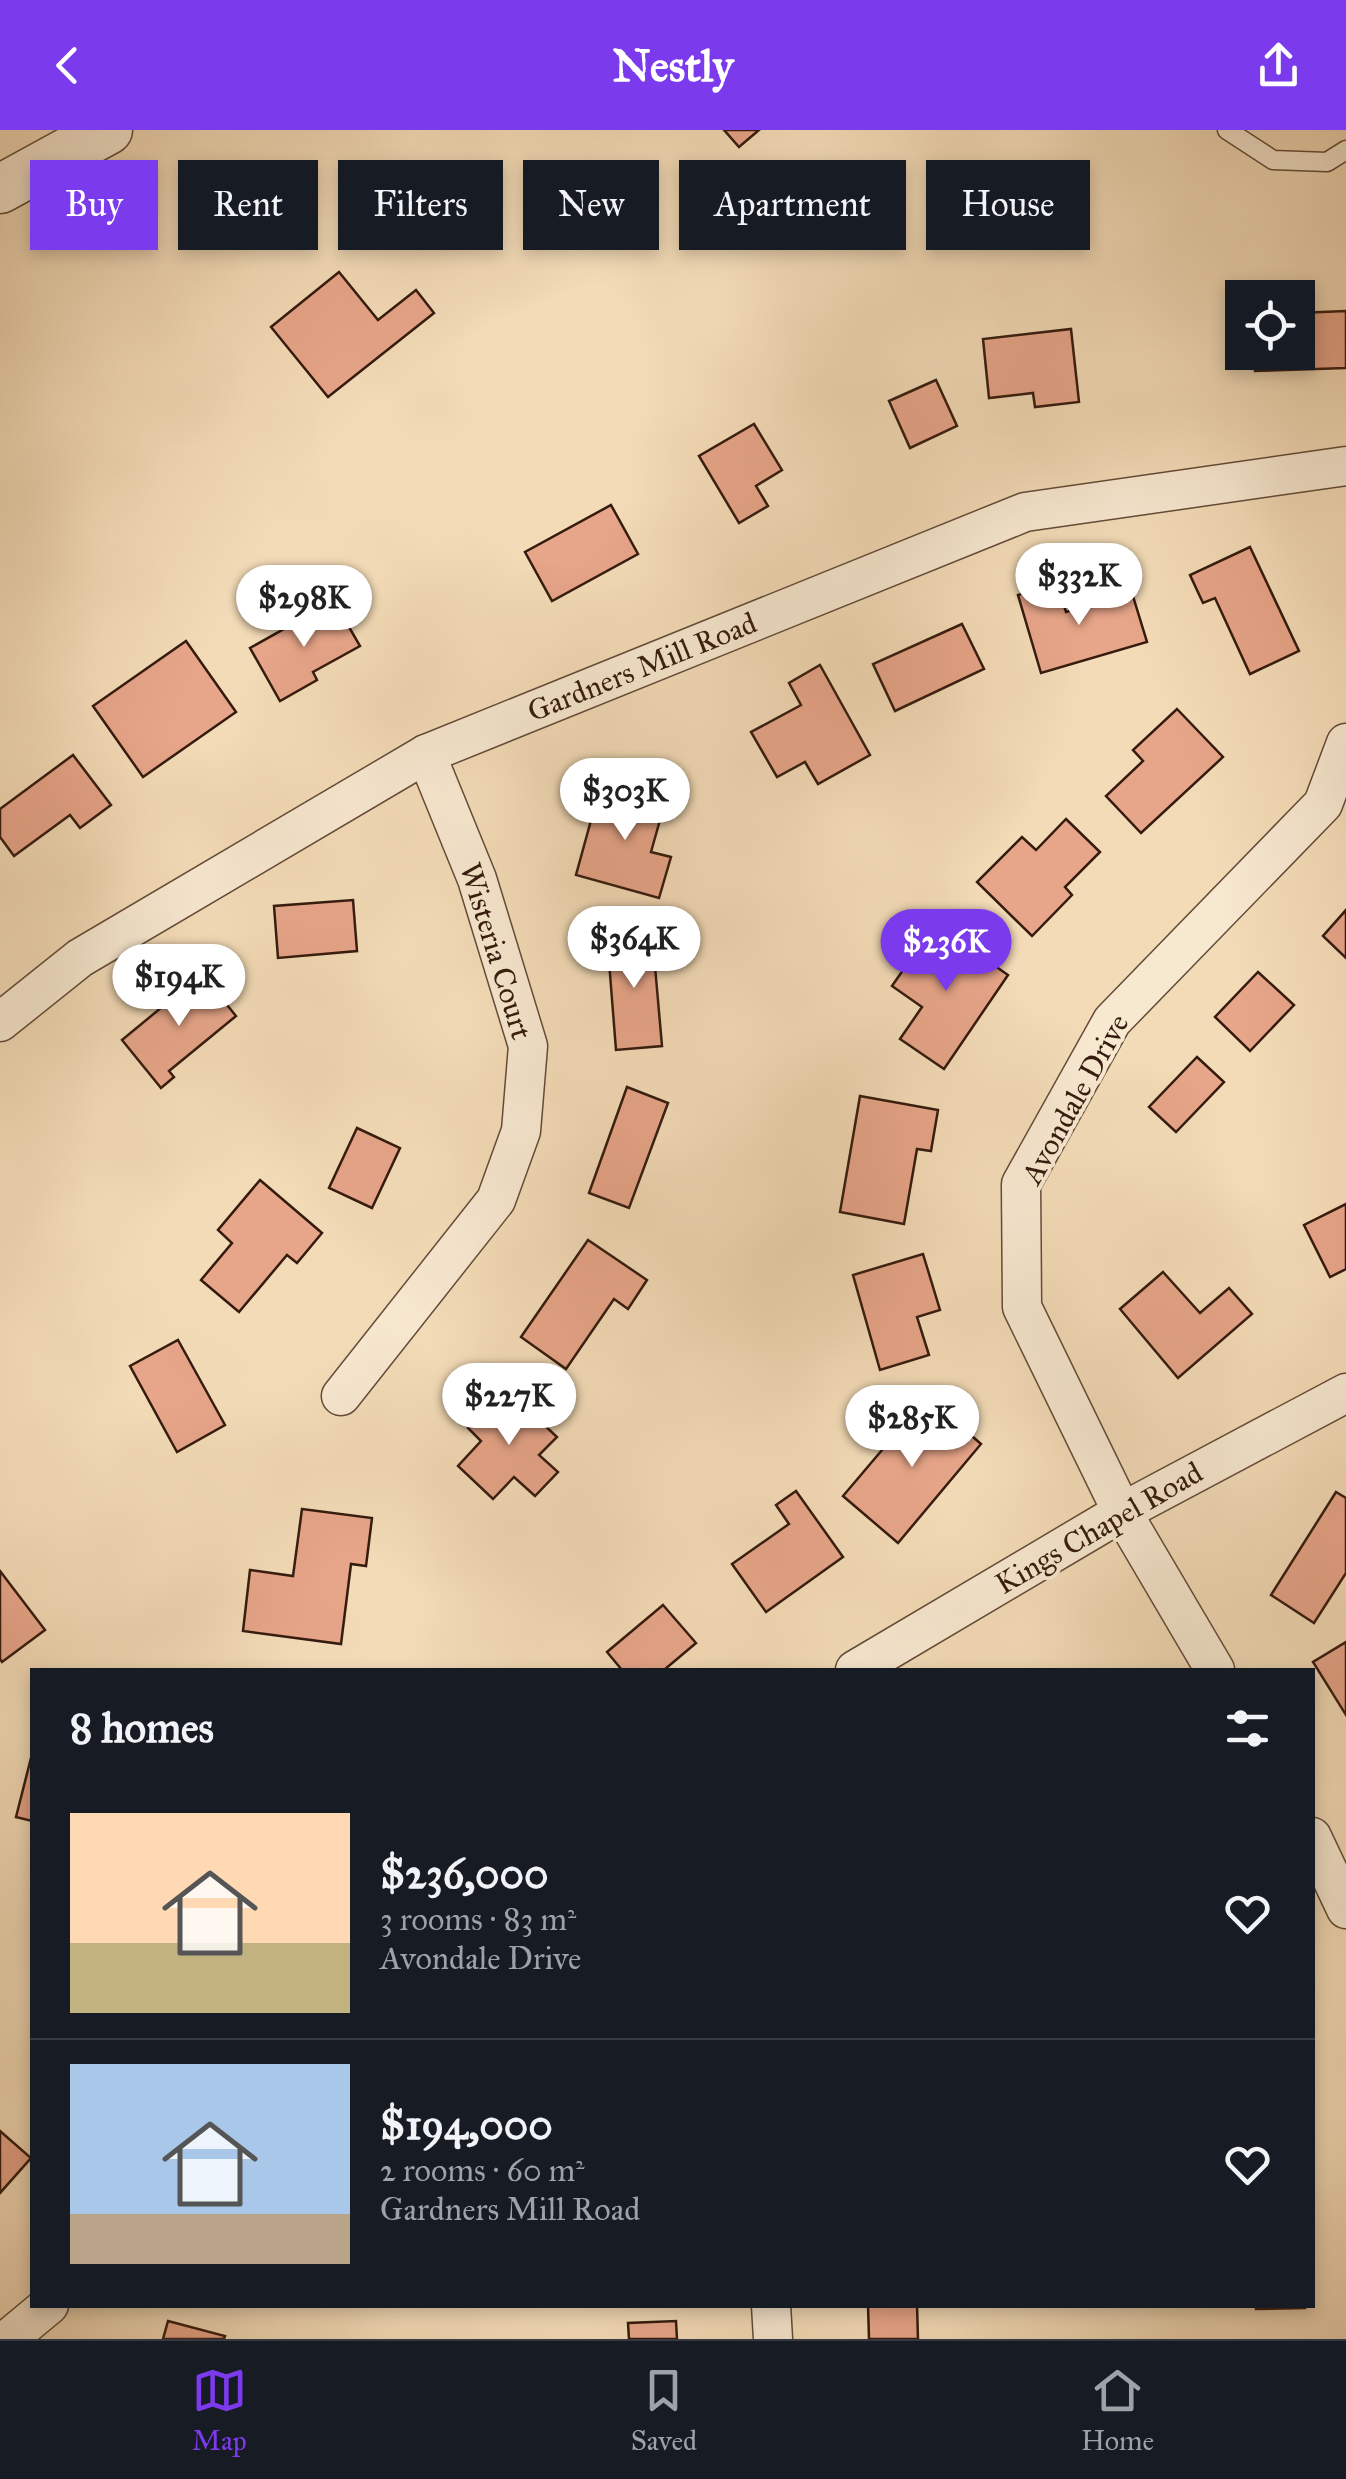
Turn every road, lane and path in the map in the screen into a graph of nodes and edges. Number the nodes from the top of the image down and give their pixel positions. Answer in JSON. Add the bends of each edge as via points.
{"nodes":[{"id":1,"x":108,"y":130,"type":"edge"},
{"id":2,"x":1227,"y":130,"type":"edge"},
{"id":3,"x":1346,"y":150,"type":"edge"},
{"id":4,"x":0,"y":189,"type":"edge"},
{"id":5,"x":1346,"y":466,"type":"edge"},
{"id":6,"x":1346,"y":743,"type":"edge"},
{"id":7,"x":426,"y":754,"type":"junction"},
{"id":8,"x":0,"y":1022,"type":"edge"},
{"id":9,"x":1346,"y":1393,"type":"edge"},
{"id":10,"x":341,"y":1396,"type":"dead end"},
{"id":11,"x":1122,"y":1512,"type":"junction"},
{"id":12,"x":858,"y":1668,"type":"edge"},
{"id":13,"x":1213,"y":1668,"type":"edge"},
{"id":14,"x":1315,"y":1843,"type":"edge"},
{"id":15,"x":1346,"y":1910,"type":"edge"},
{"id":16,"x":46,"y":2308,"type":"edge"},
{"id":17,"x":770,"y":2308,"type":"edge"},
{"id":18,"x":8,"y":2339,"type":"edge"},
{"id":19,"x":773,"y":2339,"type":"edge"}],
"edges":[{"from":1,"to":4,"type":"street"},
{"from":2,"to":3,"type":"lane","via":[[1273,160],[1326,162]]},
{"from":5,"to":7,"type":"street","name":"Gardners Mill Road","via":[[1026,512]]},
{"from":6,"to":11,"type":"street","name":"Avondale Drive","via":[[1324,804],[1112,1021],[1021,1184],[1022,1307]]},
{"from":7,"to":8,"type":"street","name":"Gardners Mill Road","via":[[80,958]]},
{"from":7,"to":10,"type":"street","name":"Wisteria Court","via":[[476,879],[528,1046],[521,1131],[496,1200]]},
{"from":9,"to":11,"type":"street","name":"Kings Chapel Road"},
{"from":11,"to":12,"type":"street","name":"Kings Chapel Road"},
{"from":11,"to":13,"type":"street","name":"Avondale Drive"},
{"from":14,"to":15,"type":"street"},
{"from":16,"to":18,"type":"street"},
{"from":17,"to":19,"type":"street"}]}
